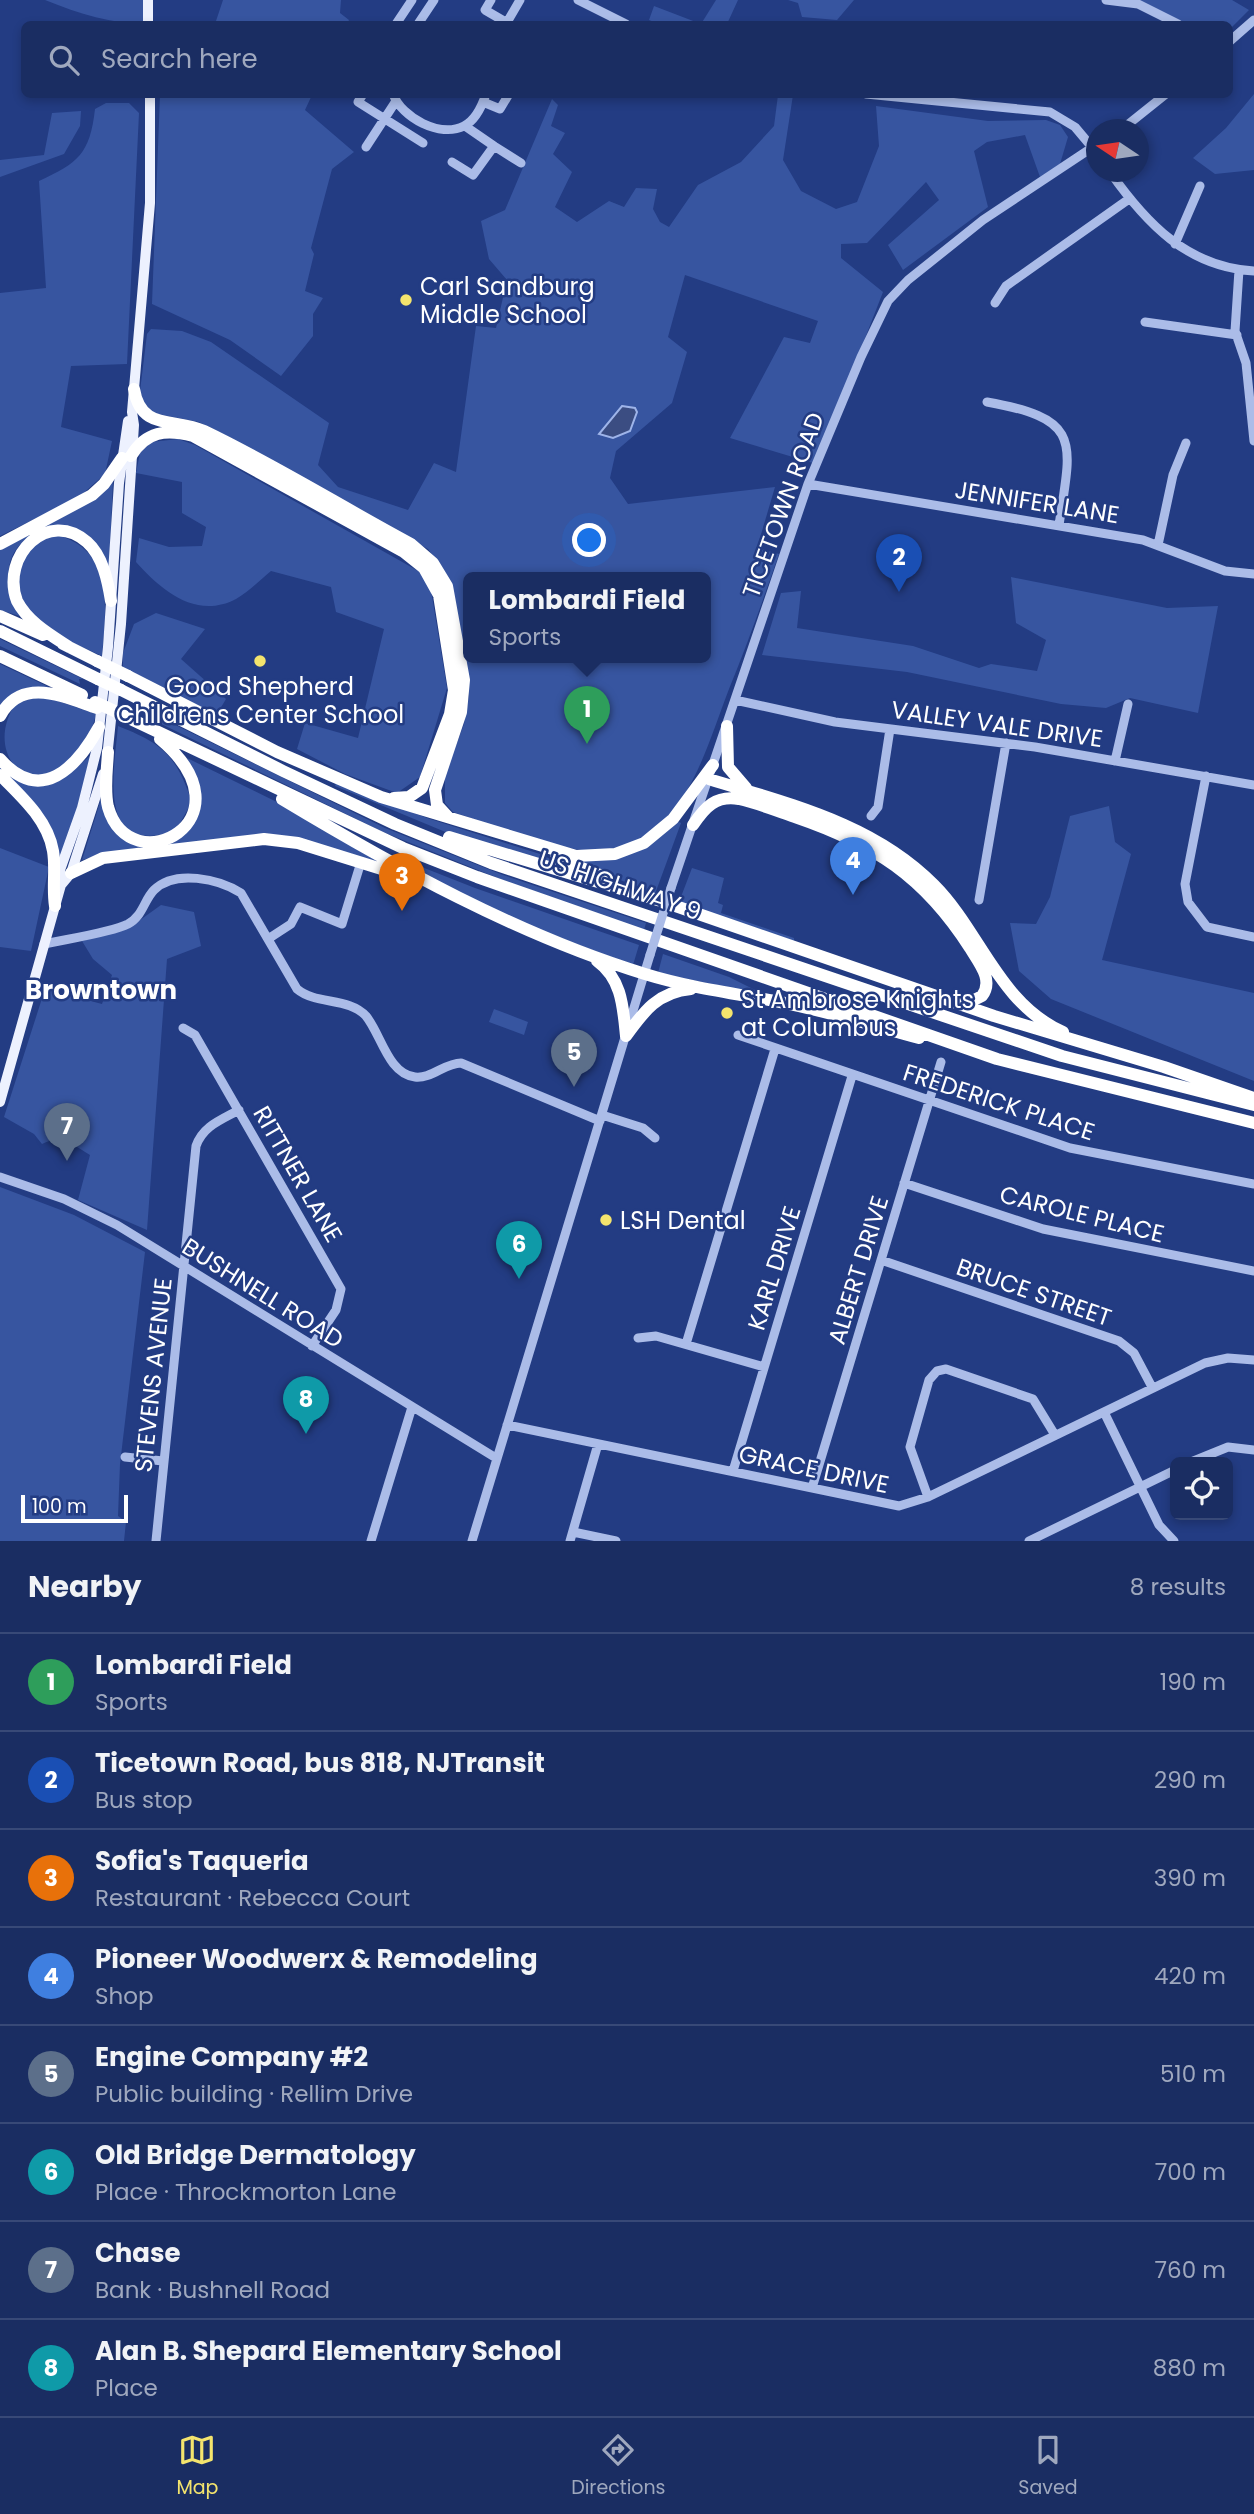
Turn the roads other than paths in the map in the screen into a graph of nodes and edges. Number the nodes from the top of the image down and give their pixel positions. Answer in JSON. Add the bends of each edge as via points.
{"nodes":[{"id":1,"x":148,"y":0,"type":"edge"},
{"id":2,"x":412,"y":0,"type":"edge"},
{"id":3,"x":491,"y":0,"type":"edge"},
{"id":4,"x":520,"y":0,"type":"edge"},
{"id":5,"x":578,"y":0,"type":"edge"},
{"id":6,"x":601,"y":0,"type":"edge"},
{"id":7,"x":1106,"y":0,"type":"edge"},
{"id":8,"x":431,"y":1,"type":"edge"},
{"id":9,"x":595,"y":10,"type":"junction"},
{"id":10,"x":1254,"y":20,"type":"edge"},
{"id":11,"x":148,"y":21,"type":"edge"},
{"id":12,"x":398,"y":21,"type":"edge"},
{"id":13,"x":420,"y":21,"type":"edge"},
{"id":14,"x":502,"y":21,"type":"edge"},
{"id":15,"x":509,"y":21,"type":"edge"},
{"id":16,"x":619,"y":21,"type":"edge"},
{"id":17,"x":1172,"y":21,"type":"edge"},
{"id":18,"x":1233,"y":38,"type":"edge"},
{"id":19,"x":150,"y":98,"type":"edge"},
{"id":20,"x":360,"y":98,"type":"edge"},
{"id":21,"x":394,"y":98,"type":"edge"},
{"id":22,"x":485,"y":98,"type":"edge"},
{"id":23,"x":507,"y":98,"type":"edge"},
{"id":24,"x":907,"y":98,"type":"edge"},
{"id":25,"x":1161,"y":98,"type":"edge"},
{"id":26,"x":385,"y":118,"type":"junction"},
{"id":27,"x":1135,"y":119,"type":"edge"},
{"id":28,"x":465,"y":126,"type":"junction"},
{"id":29,"x":1086,"y":139,"type":"edge"},
{"id":30,"x":423,"y":143,"type":"dead end"},
{"id":31,"x":494,"y":146,"type":"junction"},
{"id":32,"x":366,"y":147,"type":"dead end"},
{"id":33,"x":1086,"y":154,"type":"edge"},
{"id":34,"x":452,"y":162,"type":"dead end"},
{"id":35,"x":521,"y":163,"type":"dead end"},
{"id":36,"x":1117,"y":182,"type":"edge"},
{"id":37,"x":1200,"y":186,"type":"dead end"},
{"id":38,"x":1129,"y":199,"type":"junction"},
{"id":39,"x":1175,"y":244,"type":"junction"},
{"id":40,"x":1239,"y":270,"type":"junction"},
{"id":41,"x":1254,"y":271,"type":"edge"},
{"id":42,"x":995,"y":303,"type":"dead end"},
{"id":43,"x":1145,"y":322,"type":"dead end"},
{"id":44,"x":1237,"y":335,"type":"junction"},
{"id":45,"x":134,"y":389,"type":"junction"},
{"id":46,"x":987,"y":402,"type":"dead end"},
{"id":47,"x":1254,"y":441,"type":"edge"},
{"id":48,"x":1186,"y":443,"type":"dead end"},
{"id":49,"x":127,"y":457,"type":"junction"},
{"id":50,"x":808,"y":484,"type":"junction"},
{"id":51,"x":1059,"y":525,"type":"junction"},
{"id":52,"x":0,"y":544,"type":"edge"},
{"id":53,"x":1158,"y":545,"type":"junction"},
{"id":54,"x":1254,"y":574,"type":"edge"},
{"id":55,"x":111,"y":601,"type":"junction"},
{"id":56,"x":0,"y":615,"type":"edge"},
{"id":57,"x":0,"y":631,"type":"edge"},
{"id":58,"x":69,"y":647,"type":"junction"},
{"id":59,"x":0,"y":656,"type":"edge"},
{"id":60,"x":735,"y":700,"type":"junction"},
{"id":61,"x":1128,"y":704,"type":"dead end"},
{"id":62,"x":95,"y":705,"type":"junction"},
{"id":63,"x":0,"y":716,"type":"edge"},
{"id":64,"x":727,"y":726,"type":"junction"},
{"id":65,"x":99,"y":727,"type":"junction"},
{"id":66,"x":146,"y":727,"type":"junction"},
{"id":67,"x":890,"y":729,"type":"junction"},
{"id":68,"x":1006,"y":743,"type":"junction"},
{"id":69,"x":108,"y":752,"type":"junction"},
{"id":70,"x":0,"y":758,"type":"edge"},
{"id":71,"x":1115,"y":761,"type":"junction"},
{"id":72,"x":223,"y":764,"type":"junction"},
{"id":73,"x":713,"y":765,"type":"junction"},
{"id":74,"x":0,"y":775,"type":"edge"},
{"id":75,"x":1206,"y":776,"type":"junction"},
{"id":76,"x":709,"y":779,"type":"junction"},
{"id":77,"x":1254,"y":785,"type":"edge"},
{"id":78,"x":752,"y":792,"type":"junction"},
{"id":79,"x":381,"y":797,"type":"junction"},
{"id":80,"x":871,"y":817,"type":"dead end"},
{"id":81,"x":452,"y":820,"type":"junction"},
{"id":82,"x":395,"y":824,"type":"junction"},
{"id":83,"x":693,"y":825,"type":"junction"},
{"id":84,"x":511,"y":838,"type":"junction"},
{"id":85,"x":361,"y":862,"type":"junction"},
{"id":86,"x":71,"y":873,"type":"junction"},
{"id":87,"x":61,"y":885,"type":"junction"},
{"id":88,"x":434,"y":886,"type":"junction"},
{"id":89,"x":979,"y":900,"type":"dead end"},
{"id":90,"x":661,"y":901,"type":"junction"},
{"id":91,"x":55,"y":906,"type":"junction"},
{"id":92,"x":1254,"y":937,"type":"edge"},
{"id":93,"x":268,"y":939,"type":"junction"},
{"id":94,"x":44,"y":944,"type":"junction"},
{"id":95,"x":582,"y":952,"type":"junction"},
{"id":96,"x":645,"y":974,"type":"junction"},
{"id":97,"x":703,"y":988,"type":"junction"},
{"id":98,"x":929,"y":993,"type":"junction"},
{"id":99,"x":183,"y":1028,"type":"dead end"},
{"id":100,"x":626,"y":1035,"type":"junction"},
{"id":101,"x":738,"y":1035,"type":"dead end"},
{"id":102,"x":775,"y":1049,"type":"junction"},
{"id":103,"x":1126,"y":1055,"type":"junction"},
{"id":104,"x":997,"y":1059,"type":"junction"},
{"id":105,"x":941,"y":1062,"type":"dead end"},
{"id":106,"x":852,"y":1076,"type":"junction"},
{"id":107,"x":1254,"y":1098,"type":"edge"},
{"id":108,"x":0,"y":1101,"type":"edge"},
{"id":109,"x":929,"y":1101,"type":"junction"},
{"id":110,"x":1254,"y":1105,"type":"edge"},
{"id":111,"x":239,"y":1110,"type":"junction"},
{"id":112,"x":601,"y":1118,"type":"junction"},
{"id":113,"x":1254,"y":1123,"type":"edge"},
{"id":114,"x":655,"y":1139,"type":"dead end"},
{"id":115,"x":0,"y":1177,"type":"edge"},
{"id":116,"x":904,"y":1183,"type":"junction"},
{"id":117,"x":1254,"y":1184,"type":"edge"},
{"id":118,"x":881,"y":1260,"type":"junction"},
{"id":119,"x":184,"y":1268,"type":"junction"},
{"id":120,"x":1254,"y":1271,"type":"edge"},
{"id":121,"x":638,"y":1338,"type":"dead end"},
{"id":122,"x":686,"y":1344,"type":"junction"},
{"id":123,"x":312,"y":1346,"type":"junction"},
{"id":124,"x":1254,"y":1360,"type":"edge"},
{"id":125,"x":764,"y":1367,"type":"junction"},
{"id":126,"x":1152,"y":1388,"type":"junction"},
{"id":127,"x":412,"y":1407,"type":"junction"},
{"id":128,"x":1104,"y":1412,"type":"junction"},
{"id":129,"x":507,"y":1425,"type":"junction"},
{"id":130,"x":1055,"y":1435,"type":"junction"},
{"id":131,"x":598,"y":1444,"type":"junction"},
{"id":132,"x":1254,"y":1450,"type":"edge"},
{"id":133,"x":125,"y":1457,"type":"dead end"},
{"id":134,"x":1203,"y":1457,"type":"edge"},
{"id":135,"x":496,"y":1458,"type":"junction"},
{"id":136,"x":163,"y":1461,"type":"junction"},
{"id":137,"x":733,"y":1472,"type":"junction"},
{"id":138,"x":1170,"y":1472,"type":"edge"},
{"id":139,"x":1140,"y":1487,"type":"junction"},
{"id":140,"x":812,"y":1488,"type":"junction"},
{"id":141,"x":928,"y":1497,"type":"junction"},
{"id":142,"x":571,"y":1536,"type":"edge"},
{"id":143,"x":156,"y":1541,"type":"edge"},
{"id":144,"x":371,"y":1541,"type":"edge"},
{"id":145,"x":472,"y":1541,"type":"edge"},
{"id":146,"x":616,"y":1541,"type":"edge"},
{"id":147,"x":1029,"y":1541,"type":"edge"},
{"id":148,"x":1174,"y":1541,"type":"edge"}],
"edges":[{"from":1,"to":11,"type":"main road"},
{"from":2,"to":12,"type":"street"},
{"from":3,"to":14,"type":"street","via":[[485,10]]},
{"from":4,"to":15,"type":"street"},
{"from":5,"to":9,"type":"street"},
{"from":6,"to":9,"type":"street"},
{"from":7,"to":17,"type":"street","via":[[1138,4]]},
{"from":8,"to":13,"type":"street"},
{"from":9,"to":16,"type":"street"},
{"from":10,"to":18,"type":"street"},
{"from":19,"to":45,"type":"main road","via":[[150,203]]},
{"from":20,"to":26,"type":"street","via":[[358,102]]},
{"from":21,"to":26,"type":"street"},
{"from":21,"to":28,"type":"street","via":[[429,127]]},
{"from":22,"to":23,"type":"street","via":[[500,109]]},
{"from":22,"to":28,"type":"street"},
{"from":24,"to":29,"type":"street","via":[[1050,112]]},
{"from":25,"to":27,"type":"street"},
{"from":26,"to":30,"type":"street"},
{"from":26,"to":32,"type":"street"},
{"from":28,"to":31,"type":"street"},
{"from":31,"to":34,"type":"street","via":[[473,175]]},
{"from":31,"to":35,"type":"street"},
{"from":33,"to":50,"type":"street","name":"TICETOWN ROAD","via":[[983,220],[888,301]]},
{"from":36,"to":38,"type":"street"},
{"from":37,"to":39,"type":"street"},
{"from":38,"to":39,"type":"street"},
{"from":38,"to":42,"type":"street","via":[[1006,286]]},
{"from":39,"to":40,"type":"street","via":[[1205,260]]},
{"from":40,"to":41,"type":"street"},
{"from":40,"to":44,"type":"street"},
{"from":43,"to":44,"type":"street"},
{"from":44,"to":47,"type":"street","via":[[1246,363]]},
{"from":45,"to":49,"type":"main road"},
{"from":45,"to":81,"type":"highway","via":[[136,402],[148,416],[207,432],[411,544],[438,569],[451,598],[464,680],[461,712],[434,793],[439,809]]},
{"from":46,"to":51,"type":"street","via":[[1045,416],[1059,429],[1068,447]]},
{"from":48,"to":53,"type":"street","via":[[1172,475]]},
{"from":49,"to":52,"type":"highway","via":[[92,495]]},
{"from":49,"to":55,"type":"main road"},
{"from":49,"to":69,"type":"main road","via":[[121,624]]},
{"from":49,"to":79,"type":"highway","via":[[151,434],[194,436],[404,552],[427,572],[442,608],[453,678],[452,709],[422,788],[404,799]]},
{"from":50,"to":51,"type":"street","name":"JENNIFER LANE"},
{"from":50,"to":60,"type":"street","name":"TICETOWN ROAD"},
{"from":51,"to":53,"type":"street","name":"JENNIFER LANE"},
{"from":53,"to":54,"type":"street","name":"JENNIFER LANE","via":[[1225,571]]},
{"from":55,"to":58,"type":"highway","via":[[106,574],[87,542],[66,533],[43,533],[20,549],[12,568],[17,601],[38,626]]},
{"from":55,"to":65,"type":"main road"},
{"from":56,"to":58,"type":"highway"},
{"from":57,"to":82,"type":"highway","name":"US HIGHWAY 9","bridge":true},
{"from":58,"to":79,"type":"highway","bridge":true,"via":[[277,752]]},
{"from":59,"to":62,"type":"highway","name":"US HIGHWAY 9"},
{"from":60,"to":64,"type":"street","name":"TICETOWN ROAD"},
{"from":60,"to":67,"type":"street","name":"VALLEY VALE DRIVE"},
{"from":61,"to":71,"type":"street"},
{"from":62,"to":63,"type":"highway","via":[[32,692],[17,697]]},
{"from":62,"to":66,"type":"highway","name":"US HIGHWAY 9","bridge":true},
{"from":64,"to":73,"type":"street","name":"TICETOWN ROAD"},
{"from":64,"to":78,"type":"highway","via":[[729,767],[738,782]]},
{"from":65,"to":70,"type":"highway","via":[[85,752],[54,777],[23,777]]},
{"from":65,"to":87,"type":"main road","via":[[82,808],[60,870]]},
{"from":66,"to":69,"type":"highway","via":[[173,749],[195,790],[189,825],[176,836],[143,842],[116,822],[108,807]]},
{"from":66,"to":72,"type":"highway","name":"US HIGHWAY 9"},
{"from":67,"to":68,"type":"street","name":"VALLEY VALE DRIVE"},
{"from":67,"to":80,"type":"street","via":[[878,807]]},
{"from":68,"to":71,"type":"street","name":"VALLEY VALE DRIVE"},
{"from":68,"to":89,"type":"street"},
{"from":69,"to":86,"type":"main road"},
{"from":71,"to":75,"type":"street","name":"VALLEY VALE DRIVE"},
{"from":72,"to":88,"type":"highway"},
{"from":72,"to":104,"type":"highway","name":"US HIGHWAY 9","via":[[403,848],[477,877]]},
{"from":73,"to":76,"type":"street","name":"TICETOWN ROAD"},
{"from":73,"to":84,"type":"highway","via":[[668,825],[631,849],[582,856]]},
{"from":74,"to":91,"type":"highway","via":[[37,815],[48,835],[53,849]]},
{"from":75,"to":77,"type":"street","name":"VALLEY VALE DRIVE"},
{"from":75,"to":92,"type":"street","via":[[1185,884],[1188,902],[1207,927]]},
{"from":76,"to":78,"type":"highway"},
{"from":76,"to":83,"type":"street","name":"TICETOWN ROAD"},
{"from":78,"to":103,"type":"highway","via":[[849,826],[894,851],[952,905],[1000,977],[1031,1012],[1059,1031]]},
{"from":79,"to":81,"type":"highway"},
{"from":81,"to":84,"type":"highway"},
{"from":82,"to":90,"type":"highway"},
{"from":82,"to":110,"type":"highway","name":"US HIGHWAY 9","via":[[612,906],[954,1021],[1062,1056]]},
{"from":83,"to":96,"type":"street","name":"TICETOWN ROAD","bridge":true},
{"from":83,"to":98,"type":"highway","via":[[712,802],[739,799],[837,832],[888,859],[946,913],[986,979],[985,992],[978,999]]},
{"from":84,"to":90,"type":"highway"},
{"from":85,"to":86,"type":"highway","via":[[298,843],[264,839],[103,858]]},
{"from":85,"to":88,"type":"highway"},
{"from":85,"to":93,"type":"street","via":[[342,924],[300,907],[291,924]]},
{"from":86,"to":87,"type":"main road"},
{"from":87,"to":91,"type":"main road"},
{"from":88,"to":95,"type":"highway"},
{"from":90,"to":98,"type":"highway"},
{"from":91,"to":94,"type":"main road"},
{"from":93,"to":94,"type":"street","via":[[241,893],[226,884],[200,880],[166,882],[153,891],[145,909],[128,924]]},
{"from":93,"to":112,"type":"street","via":[[297,989],[361,1012],[405,1074],[422,1077],[461,1063]]},
{"from":94,"to":108,"type":"main road"},
{"from":95,"to":96,"type":"highway"},
{"from":95,"to":100,"type":"highway","via":[[603,965],[616,982]]},
{"from":96,"to":97,"type":"highway"},
{"from":96,"to":100,"type":"street","name":"TICETOWN ROAD"},
{"from":97,"to":100,"type":"highway","via":[[658,999]]},
{"from":97,"to":104,"type":"highway","via":[[815,1010]]},
{"from":98,"to":103,"type":"highway"},
{"from":99,"to":111,"type":"street","name":"RITTNER LANE","via":[[195,1035]]},
{"from":100,"to":112,"type":"street","name":"TICETOWN ROAD"},
{"from":101,"to":102,"type":"street","name":"FREDERICK PLACE"},
{"from":102,"to":106,"type":"street","name":"FREDERICK PLACE"},
{"from":102,"to":122,"type":"street"},
{"from":103,"to":107,"type":"highway"},
{"from":104,"to":113,"type":"highway","name":"US HIGHWAY 9"},
{"from":105,"to":109,"type":"street","name":"ALBERT DRIVE"},
{"from":106,"to":109,"type":"street","name":"FREDERICK PLACE"},
{"from":106,"to":125,"type":"street","name":"KARL DRIVE"},
{"from":109,"to":116,"type":"street","name":"ALBERT DRIVE"},
{"from":109,"to":117,"type":"street","name":"FREDERICK PLACE","via":[[1070,1148]]},
{"from":111,"to":119,"type":"street","name":"STEVENS AVENUE","via":[[200,1135],[196,1146]]},
{"from":111,"to":123,"type":"street","name":"RITTNER LANE","via":[[341,1289],[336,1310]]},
{"from":112,"to":114,"type":"street","via":[[643,1128]]},
{"from":112,"to":129,"type":"street","name":"TICETOWN ROAD"},
{"from":115,"to":119,"type":"street","name":"BUSHNELL ROAD","via":[[64,1199],[117,1225]]},
{"from":116,"to":118,"type":"street","name":"ALBERT DRIVE"},
{"from":116,"to":120,"type":"street","name":"CAROLE PLACE","via":[[1043,1229]]},
{"from":118,"to":126,"type":"street","name":"BRUCE STREET","via":[[1119,1341],[1134,1353]]},
{"from":118,"to":140,"type":"street","name":"ALBERT DRIVE"},
{"from":119,"to":123,"type":"street","name":"BUSHNELL ROAD"},
{"from":119,"to":136,"type":"street","name":"STEVENS AVENUE"},
{"from":121,"to":122,"type":"street","via":[[656,1336]]},
{"from":122,"to":125,"type":"street"},
{"from":123,"to":127,"type":"street","name":"BUSHNELL ROAD"},
{"from":124,"to":126,"type":"street","name":"GRACE DRIVE","via":[[1212,1361]]},
{"from":125,"to":137,"type":"street","name":"KARL DRIVE"},
{"from":126,"to":128,"type":"street","name":"GRACE DRIVE"},
{"from":127,"to":135,"type":"street","name":"BUSHNELL ROAD"},
{"from":127,"to":144,"type":"street"},
{"from":128,"to":130,"type":"street","name":"GRACE DRIVE"},
{"from":128,"to":139,"type":"street"},
{"from":129,"to":131,"type":"street","name":"GRACE DRIVE"},
{"from":129,"to":135,"type":"street","name":"TICETOWN ROAD"},
{"from":130,"to":141,"type":"street","name":"GRACE DRIVE"},
{"from":130,"to":141,"type":"street","via":[[1033,1399],[946,1369],[937,1371],[929,1380],[910,1447]]},
{"from":131,"to":137,"type":"street","name":"GRACE DRIVE"},
{"from":131,"to":142,"type":"street"},
{"from":132,"to":134,"type":"street","via":[[1228,1447]]},
{"from":133,"to":136,"type":"street"},
{"from":135,"to":145,"type":"street","name":"TICETOWN ROAD"},
{"from":136,"to":143,"type":"street","name":"STEVENS AVENUE"},
{"from":137,"to":140,"type":"street","name":"GRACE DRIVE"},
{"from":138,"to":139,"type":"street"},
{"from":139,"to":147,"type":"street"},
{"from":139,"to":148,"type":"street","via":[[1159,1525]]},
{"from":140,"to":141,"type":"street","name":"GRACE DRIVE","via":[[899,1506]]},
{"from":142,"to":146,"type":"street"}]}
